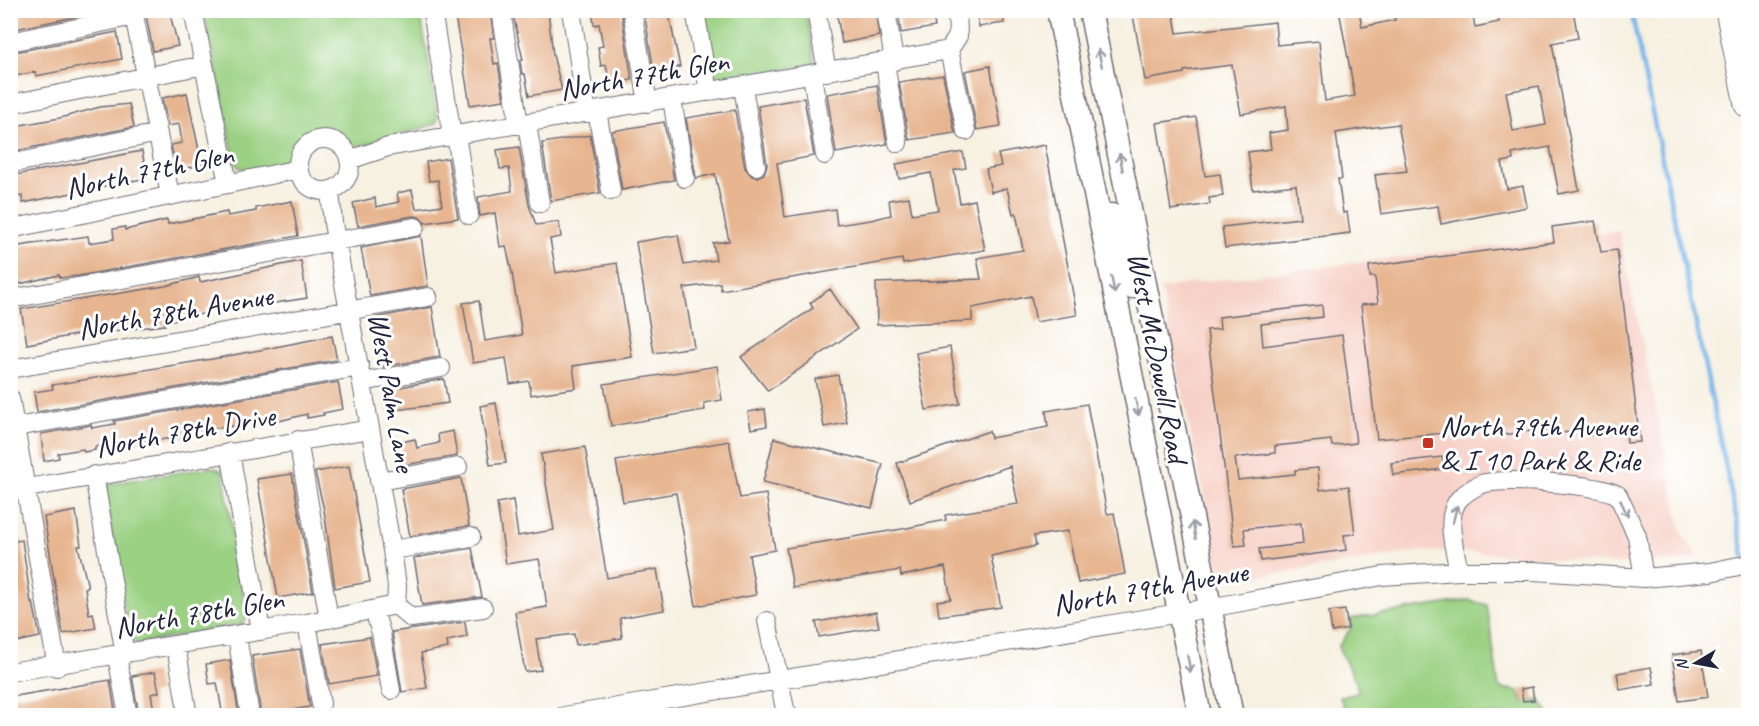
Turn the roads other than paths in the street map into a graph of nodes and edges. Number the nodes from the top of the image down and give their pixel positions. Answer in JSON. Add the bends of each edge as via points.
{"nodes":[{"id":1,"x":193,"y":10,"type":"edge"},
{"id":2,"x":432,"y":10,"type":"edge"},
{"id":3,"x":501,"y":10,"type":"edge"},
{"id":4,"x":571,"y":10,"type":"edge"},
{"id":5,"x":632,"y":10,"type":"edge"},
{"id":6,"x":695,"y":10,"type":"edge"},
{"id":7,"x":816,"y":10,"type":"edge"},
{"id":8,"x":885,"y":10,"type":"edge"},
{"id":9,"x":957,"y":10,"type":"edge"},
{"id":10,"x":1058,"y":10,"type":"edge"},
{"id":11,"x":1090,"y":10,"type":"edge"},
{"id":12,"x":1729,"y":10,"type":"edge"},
{"id":13,"x":133,"y":13,"type":"edge"},
{"id":14,"x":10,"y":42,"type":"edge"},
{"id":15,"x":949,"y":50,"type":"junction"},
{"id":16,"x":889,"y":62,"type":"junction"},
{"id":17,"x":204,"y":65,"type":"junction"},
{"id":18,"x":820,"y":74,"type":"junction"},
{"id":19,"x":146,"y":76,"type":"junction"},
{"id":20,"x":743,"y":87,"type":"junction"},
{"id":21,"x":709,"y":92,"type":"junction"},
{"id":22,"x":672,"y":99,"type":"junction"},
{"id":23,"x":648,"y":103,"type":"junction"},
{"id":24,"x":10,"y":104,"type":"edge"},
{"id":25,"x":1749,"y":104,"type":"edge"},
{"id":26,"x":1110,"y":105,"type":"junction"},
{"id":27,"x":1078,"y":110,"type":"junction"},
{"id":28,"x":592,"y":112,"type":"junction"},
{"id":29,"x":523,"y":124,"type":"junction"},
{"id":30,"x":966,"y":131,"type":"dead end"},
{"id":31,"x":158,"y":133,"type":"junction"},
{"id":32,"x":454,"y":135,"type":"junction"},
{"id":33,"x":898,"y":143,"type":"dead end"},
{"id":34,"x":825,"y":155,"type":"dead end"},
{"id":35,"x":349,"y":160,"type":"junction"},
{"id":36,"x":10,"y":164,"type":"edge"},
{"id":37,"x":756,"y":166,"type":"dead end"},
{"id":38,"x":299,"y":169,"type":"junction"},
{"id":39,"x":686,"y":178,"type":"dead end"},
{"id":40,"x":228,"y":184,"type":"junction"},
{"id":41,"x":1094,"y":189,"type":"junction"},
{"id":42,"x":330,"y":190,"type":"junction"},
{"id":43,"x":611,"y":191,"type":"dead end"},
{"id":44,"x":170,"y":195,"type":"junction"},
{"id":45,"x":540,"y":203,"type":"dead end"},
{"id":46,"x":469,"y":214,"type":"dead end"},
{"id":47,"x":416,"y":226,"type":"dead end"},
{"id":48,"x":10,"y":229,"type":"edge"},
{"id":49,"x":337,"y":240,"type":"junction"},
{"id":50,"x":428,"y":297,"type":"dead end"},
{"id":51,"x":10,"y":299,"type":"edge"},
{"id":52,"x":349,"y":310,"type":"junction"},
{"id":53,"x":1151,"y":313,"type":"junction"},
{"id":54,"x":441,"y":368,"type":"dead end"},
{"id":55,"x":10,"y":369,"type":"edge"},
{"id":56,"x":361,"y":375,"type":"junction"},
{"id":57,"x":10,"y":398,"type":"edge"},
{"id":58,"x":16,"y":427,"type":"junction"},
{"id":59,"x":370,"y":429,"type":"junction"},
{"id":60,"x":298,"y":440,"type":"junction"},
{"id":61,"x":230,"y":452,"type":"junction"},
{"id":62,"x":458,"y":467,"type":"dead end"},
{"id":63,"x":94,"y":475,"type":"junction"},
{"id":64,"x":379,"y":481,"type":"junction"},
{"id":65,"x":18,"y":489,"type":"edge"},
{"id":66,"x":471,"y":537,"type":"dead end"},
{"id":67,"x":392,"y":550,"type":"junction"},
{"id":68,"x":1749,"y":564,"type":"edge"},
{"id":69,"x":1459,"y":571,"type":"junction"},
{"id":70,"x":1644,"y":578,"type":"junction"},
{"id":71,"x":396,"y":605,"type":"junction"},
{"id":72,"x":483,"y":608,"type":"dead end"},
{"id":73,"x":1209,"y":608,"type":"junction"},
{"id":74,"x":374,"y":611,"type":"junction"},
{"id":75,"x":1179,"y":613,"type":"junction"},
{"id":76,"x":329,"y":620,"type":"junction"},
{"id":77,"x":767,"y":621,"type":"dead end"},
{"id":78,"x":307,"y":623,"type":"junction"},
{"id":79,"x":261,"y":631,"type":"junction"},
{"id":80,"x":237,"y":636,"type":"junction"},
{"id":81,"x":176,"y":646,"type":"junction"},
{"id":82,"x":121,"y":656,"type":"junction"},
{"id":83,"x":57,"y":667,"type":"junction"},
{"id":84,"x":10,"y":672,"type":"edge"},
{"id":85,"x":779,"y":680,"type":"junction"},
{"id":86,"x":391,"y":690,"type":"dead end"},
{"id":87,"x":321,"y":704,"type":"dead end"},
{"id":88,"x":785,"y":713,"type":"edge"},
{"id":89,"x":128,"y":716,"type":"edge"},
{"id":90,"x":188,"y":716,"type":"edge"},
{"id":91,"x":250,"y":716,"type":"edge"},
{"id":92,"x":564,"y":716,"type":"edge"},
{"id":93,"x":1200,"y":716,"type":"edge"},
{"id":94,"x":1232,"y":716,"type":"edge"}],
"edges":[{"from":1,"to":17,"type":"street"},
{"from":2,"to":32,"type":"street"},
{"from":3,"to":29,"type":"street"},
{"from":4,"to":28,"type":"street"},
{"from":5,"to":23,"type":"street"},
{"from":6,"to":21,"type":"street"},
{"from":7,"to":18,"type":"street"},
{"from":8,"to":16,"type":"street"},
{"from":9,"to":15,"type":"street","via":[[958,36]]},
{"from":10,"to":27,"type":"main road","name":"West McDowell Road"},
{"from":26,"to":11,"type":"main road","name":"West McDowell Road","one_way":true},
{"from":12,"to":25,"type":"highway"},
{"from":13,"to":14,"type":"street"},
{"from":13,"to":19,"type":"street"},
{"from":15,"to":16,"type":"street","name":"North 77th Glen"},
{"from":15,"to":30,"type":"street"},
{"from":16,"to":18,"type":"street","name":"North 77th Glen"},
{"from":16,"to":33,"type":"street"},
{"from":17,"to":19,"type":"street"},
{"from":17,"to":40,"type":"street"},
{"from":18,"to":20,"type":"street","name":"North 77th Glen"},
{"from":18,"to":34,"type":"street"},
{"from":19,"to":24,"type":"street"},
{"from":19,"to":31,"type":"street"},
{"from":20,"to":21,"type":"street","name":"North 77th Glen"},
{"from":20,"to":37,"type":"street"},
{"from":21,"to":22,"type":"street","name":"North 77th Glen"},
{"from":22,"to":23,"type":"street","name":"North 77th Glen"},
{"from":22,"to":39,"type":"street"},
{"from":23,"to":28,"type":"street","name":"North 77th Glen"},
{"from":26,"to":27,"type":"main road"},
{"from":53,"to":26,"type":"main road","name":"West McDowell Road","one_way":true},
{"from":27,"to":41,"type":"main road","name":"West McDowell Road"},
{"from":28,"to":29,"type":"street","name":"North 77th Glen"},
{"from":28,"to":43,"type":"street"},
{"from":29,"to":32,"type":"street","name":"North 77th Glen"},
{"from":29,"to":45,"type":"street"},
{"from":31,"to":36,"type":"street"},
{"from":31,"to":44,"type":"street"},
{"from":32,"to":35,"type":"street","name":"North 77th Glen","via":[[388,147]]},
{"from":32,"to":46,"type":"street"},
{"from":35,"to":38,"type":"street","via":[[336,142],[320,140],[303,150]]},
{"from":35,"to":42,"type":"street","via":[[348,175]]},
{"from":38,"to":40,"type":"street","name":"North 77th Glen"},
{"from":38,"to":42,"type":"street","via":[[307,184]]},
{"from":40,"to":44,"type":"street","name":"North 77th Glen"},
{"from":41,"to":53,"type":"main road","via":[[1115,219],[1137,301]]},
{"from":41,"to":75,"type":"main road","name":"West McDowell Road","one_way":true},
{"from":42,"to":49,"type":"street","name":"West Palm Lane"},
{"from":44,"to":48,"type":"street","name":"North 77th Glen"},
{"from":47,"to":49,"type":"street"},
{"from":49,"to":51,"type":"street"},
{"from":49,"to":52,"type":"street","name":"West Palm Lane"},
{"from":50,"to":52,"type":"street","name":"North 78th Avenue"},
{"from":52,"to":55,"type":"street","name":"North 78th Avenue"},
{"from":52,"to":56,"type":"street","name":"West Palm Lane"},
{"from":73,"to":53,"type":"main road","name":"West McDowell Road","one_way":true},
{"from":54,"to":56,"type":"street"},
{"from":56,"to":58,"type":"street"},
{"from":56,"to":59,"type":"street","name":"West Palm Lane"},
{"from":57,"to":58,"type":"street"},
{"from":58,"to":65,"type":"street"},
{"from":59,"to":60,"type":"street","name":"North 78th Drive"},
{"from":59,"to":64,"type":"street","name":"West Palm Lane"},
{"from":60,"to":61,"type":"street","name":"North 78th Drive"},
{"from":60,"to":76,"type":"street"},
{"from":61,"to":63,"type":"street","name":"North 78th Drive"},
{"from":61,"to":79,"type":"street"},
{"from":62,"to":64,"type":"street"},
{"from":63,"to":65,"type":"street","name":"North 78th Drive"},
{"from":63,"to":82,"type":"street"},
{"from":64,"to":67,"type":"street","name":"West Palm Lane"},
{"from":65,"to":83,"type":"street"},
{"from":66,"to":67,"type":"street"},
{"from":67,"to":71,"type":"street","name":"West Palm Lane"},
{"from":68,"to":70,"type":"street","name":"North 79th Avenue"},
{"from":69,"to":70,"type":"street","name":"North 79th Avenue"},
{"from":69,"to":70,"type":"street","one_way":true,"via":[[1451,534],[1458,500],[1485,483],[1503,482],[1596,487],[1618,495],[1637,536]]},
{"from":69,"to":73,"type":"street","name":"North 79th Avenue","via":[[1373,577]]},
{"from":71,"to":72,"type":"street","via":[[411,618]]},
{"from":71,"to":74,"type":"street","name":"North 78th Glen"},
{"from":73,"to":75,"type":"street","name":"North 79th Avenue"},
{"from":73,"to":94,"type":"main road","name":"West McDowell Road"},
{"from":74,"to":76,"type":"street","name":"North 78th Glen"},
{"from":74,"to":86,"type":"street"},
{"from":75,"to":85,"type":"street","name":"North 79th Avenue"},
{"from":75,"to":93,"type":"main road","name":"West McDowell Road","one_way":true},
{"from":76,"to":78,"type":"street","name":"North 78th Glen"},
{"from":77,"to":85,"type":"street"},
{"from":78,"to":79,"type":"street","name":"North 78th Glen"},
{"from":78,"to":87,"type":"street"},
{"from":79,"to":80,"type":"street","name":"North 78th Glen"},
{"from":80,"to":81,"type":"street","name":"North 78th Glen"},
{"from":80,"to":91,"type":"street"},
{"from":81,"to":82,"type":"street","name":"North 78th Glen"},
{"from":81,"to":90,"type":"street"},
{"from":82,"to":83,"type":"street","name":"North 78th Glen"},
{"from":82,"to":89,"type":"street"},
{"from":83,"to":84,"type":"street","name":"North 78th Glen"},
{"from":85,"to":88,"type":"street"},
{"from":85,"to":92,"type":"street","name":"North 79th Avenue"}]}
